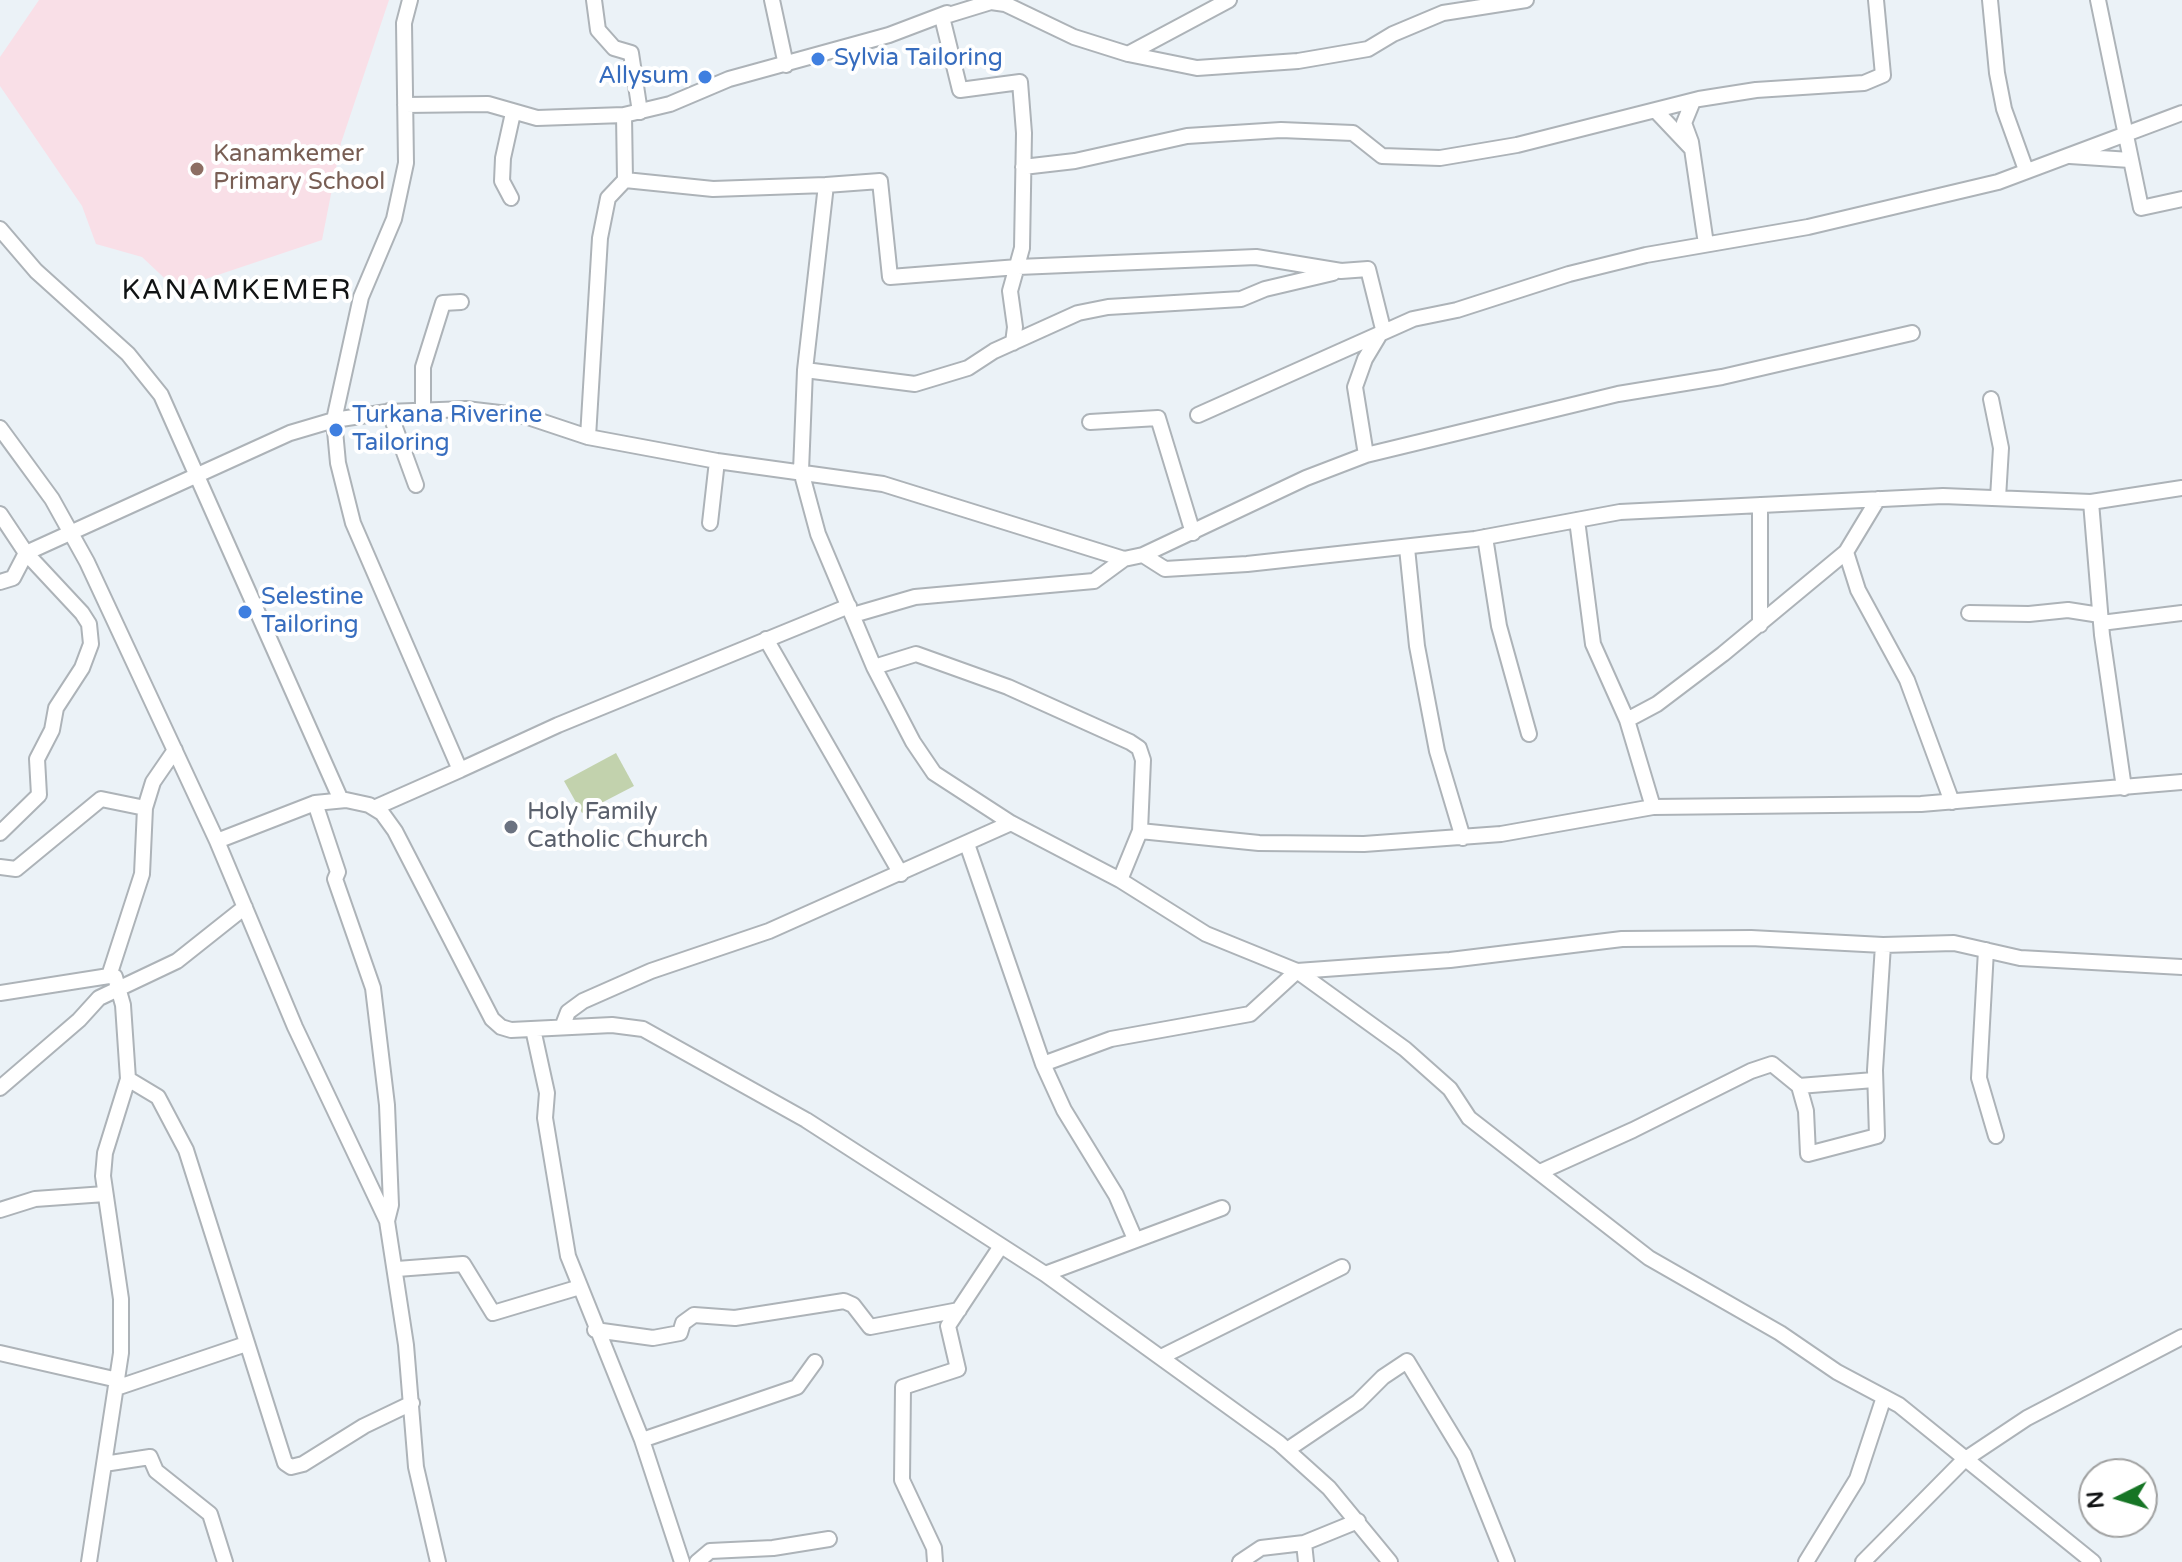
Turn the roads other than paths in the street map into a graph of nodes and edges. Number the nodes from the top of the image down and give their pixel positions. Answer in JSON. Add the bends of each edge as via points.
{"nodes":[{"id":1,"x":410,"y":0,"type":"edge"},
{"id":2,"x":594,"y":0,"type":"edge"},
{"id":3,"x":772,"y":0,"type":"edge"},
{"id":4,"x":967,"y":0,"type":"edge"},
{"id":5,"x":1229,"y":0,"type":"edge"},
{"id":6,"x":1526,"y":0,"type":"edge"},
{"id":7,"x":1876,"y":0,"type":"edge"},
{"id":8,"x":1990,"y":0,"type":"edge"},
{"id":9,"x":2098,"y":0,"type":"edge"},
{"id":10,"x":1502,"y":2,"type":"edge"},
{"id":11,"x":942,"y":17,"type":"junction"},
{"id":12,"x":1128,"y":54,"type":"junction"},
{"id":13,"x":786,"y":65,"type":"junction"},
{"id":14,"x":1693,"y":101,"type":"junction"},
{"id":15,"x":405,"y":105,"type":"junction"},
{"id":16,"x":1656,"y":111,"type":"junction"},
{"id":17,"x":640,"y":112,"type":"junction"},
{"id":18,"x":513,"y":113,"type":"junction"},
{"id":19,"x":2182,"y":113,"type":"edge"},
{"id":20,"x":624,"y":115,"type":"junction"},
{"id":21,"x":2124,"y":132,"type":"junction"},
{"id":22,"x":1692,"y":148,"type":"junction"},
{"id":23,"x":2063,"y":155,"type":"junction"},
{"id":24,"x":2130,"y":160,"type":"junction"},
{"id":25,"x":1023,"y":167,"type":"junction"},
{"id":26,"x":2026,"y":170,"type":"junction"},
{"id":27,"x":625,"y":180,"type":"junction"},
{"id":28,"x":826,"y":185,"type":"junction"},
{"id":29,"x":511,"y":198,"type":"dead end"},
{"id":30,"x":2182,"y":199,"type":"edge"},
{"id":31,"x":0,"y":229,"type":"edge"},
{"id":32,"x":1706,"y":244,"type":"junction"},
{"id":33,"x":1018,"y":267,"type":"junction"},
{"id":34,"x":1341,"y":271,"type":"junction"},
{"id":35,"x":461,"y":302,"type":"dead end"},
{"id":36,"x":1383,"y":329,"type":"junction"},
{"id":37,"x":1912,"y":333,"type":"dead end"},
{"id":38,"x":1013,"y":343,"type":"junction"},
{"id":39,"x":805,"y":370,"type":"junction"},
{"id":40,"x":1991,"y":399,"type":"dead end"},
{"id":41,"x":423,"y":409,"type":"junction"},
{"id":42,"x":389,"y":411,"type":"junction"},
{"id":43,"x":1198,"y":415,"type":"dead end"},
{"id":44,"x":334,"y":420,"type":"junction"},
{"id":45,"x":1090,"y":422,"type":"dead end"},
{"id":46,"x":0,"y":428,"type":"edge"},
{"id":47,"x":588,"y":437,"type":"junction"},
{"id":48,"x":1366,"y":455,"type":"junction"},
{"id":49,"x":717,"y":461,"type":"junction"},
{"id":50,"x":801,"y":471,"type":"junction"},
{"id":51,"x":198,"y":473,"type":"junction"},
{"id":52,"x":416,"y":485,"type":"dead end"},
{"id":53,"x":2182,"y":488,"type":"edge"},
{"id":54,"x":1998,"y":498,"type":"junction"},
{"id":55,"x":1878,"y":499,"type":"junction"},
{"id":56,"x":2091,"y":502,"type":"junction"},
{"id":57,"x":1760,"y":505,"type":"junction"},
{"id":58,"x":0,"y":514,"type":"edge"},
{"id":59,"x":1577,"y":520,"type":"junction"},
{"id":60,"x":710,"y":523,"type":"dead end"},
{"id":61,"x":71,"y":532,"type":"junction"},
{"id":62,"x":1193,"y":533,"type":"junction"},
{"id":63,"x":1485,"y":537,"type":"junction"},
{"id":64,"x":1407,"y":548,"type":"junction"},
{"id":65,"x":1846,"y":552,"type":"junction"},
{"id":66,"x":26,"y":553,"type":"junction"},
{"id":67,"x":1143,"y":555,"type":"junction"},
{"id":68,"x":1124,"y":559,"type":"junction"},
{"id":69,"x":0,"y":582,"type":"edge"},
{"id":70,"x":851,"y":611,"type":"junction"},
{"id":71,"x":1969,"y":613,"type":"dead end"},
{"id":72,"x":2182,"y":613,"type":"edge"},
{"id":73,"x":2100,"y":619,"type":"junction"},
{"id":74,"x":1760,"y":625,"type":"junction"},
{"id":75,"x":766,"y":639,"type":"junction"},
{"id":76,"x":874,"y":667,"type":"junction"},
{"id":77,"x":1627,"y":720,"type":"junction"},
{"id":78,"x":1529,"y":734,"type":"dead end"},
{"id":79,"x":175,"y":750,"type":"junction"},
{"id":80,"x":460,"y":770,"type":"junction"},
{"id":81,"x":2182,"y":782,"type":"edge"},
{"id":82,"x":2124,"y":788,"type":"junction"},
{"id":83,"x":341,"y":800,"type":"junction"},
{"id":84,"x":1952,"y":802,"type":"junction"},
{"id":85,"x":315,"y":803,"type":"junction"},
{"id":86,"x":1653,"y":807,"type":"junction"},
{"id":87,"x":145,"y":808,"type":"junction"},
{"id":88,"x":374,"y":808,"type":"junction"},
{"id":89,"x":1011,"y":823,"type":"junction"},
{"id":90,"x":1140,"y":831,"type":"junction"},
{"id":91,"x":0,"y":833,"type":"edge"},
{"id":92,"x":1463,"y":838,"type":"junction"},
{"id":93,"x":217,"y":841,"type":"junction"},
{"id":94,"x":967,"y":844,"type":"junction"},
{"id":95,"x":0,"y":867,"type":"edge"},
{"id":96,"x":901,"y":874,"type":"junction"},
{"id":97,"x":1120,"y":880,"type":"junction"},
{"id":98,"x":245,"y":907,"type":"junction"},
{"id":99,"x":1883,"y":945,"type":"junction"},
{"id":100,"x":1986,"y":950,"type":"junction"},
{"id":101,"x":2182,"y":967,"type":"edge"},
{"id":102,"x":1297,"y":971,"type":"junction"},
{"id":103,"x":109,"y":976,"type":"junction"},
{"id":104,"x":120,"y":989,"type":"junction"},
{"id":105,"x":0,"y":993,"type":"edge"},
{"id":106,"x":563,"y":1025,"type":"junction"},
{"id":107,"x":533,"y":1029,"type":"junction"},
{"id":108,"x":1043,"y":1064,"type":"junction"},
{"id":109,"x":128,"y":1079,"type":"junction"},
{"id":110,"x":1874,"y":1080,"type":"junction"},
{"id":111,"x":1799,"y":1086,"type":"junction"},
{"id":112,"x":0,"y":1088,"type":"edge"},
{"id":113,"x":1996,"y":1136,"type":"dead end"},
{"id":114,"x":1540,"y":1172,"type":"junction"},
{"id":115,"x":105,"y":1194,"type":"junction"},
{"id":116,"x":1222,"y":1208,"type":"dead end"},
{"id":117,"x":0,"y":1210,"type":"edge"},
{"id":118,"x":387,"y":1221,"type":"junction"},
{"id":119,"x":1135,"y":1239,"type":"junction"},
{"id":120,"x":1001,"y":1246,"type":"junction"},
{"id":121,"x":1342,"y":1267,"type":"dead end"},
{"id":122,"x":397,"y":1269,"type":"junction"},
{"id":123,"x":1045,"y":1274,"type":"junction"},
{"id":124,"x":580,"y":1287,"type":"junction"},
{"id":125,"x":959,"y":1310,"type":"junction"},
{"id":126,"x":595,"y":1330,"type":"junction"},
{"id":127,"x":2182,"y":1337,"type":"edge"},
{"id":128,"x":246,"y":1344,"type":"junction"},
{"id":129,"x":0,"y":1353,"type":"edge"},
{"id":130,"x":1161,"y":1357,"type":"junction"},
{"id":131,"x":815,"y":1362,"type":"dead end"},
{"id":132,"x":117,"y":1384,"type":"junction"},
{"id":133,"x":1884,"y":1397,"type":"junction"},
{"id":134,"x":412,"y":1403,"type":"junction"},
{"id":135,"x":642,"y":1440,"type":"junction"},
{"id":136,"x":1287,"y":1450,"type":"junction"},
{"id":137,"x":1964,"y":1460,"type":"junction"},
{"id":138,"x":104,"y":1464,"type":"junction"},
{"id":139,"x":1358,"y":1521,"type":"junction"},
{"id":140,"x":829,"y":1539,"type":"dead end"},
{"id":141,"x":1304,"y":1543,"type":"junction"},
{"id":142,"x":712,"y":1556,"type":"edge"},
{"id":143,"x":2090,"y":1561,"type":"edge"},
{"id":144,"x":89,"y":1562,"type":"edge"},
{"id":145,"x":225,"y":1562,"type":"edge"},
{"id":146,"x":438,"y":1562,"type":"edge"},
{"id":147,"x":682,"y":1562,"type":"edge"},
{"id":148,"x":697,"y":1562,"type":"edge"},
{"id":149,"x":935,"y":1562,"type":"edge"},
{"id":150,"x":1240,"y":1562,"type":"edge"},
{"id":151,"x":1306,"y":1562,"type":"edge"},
{"id":152,"x":1390,"y":1562,"type":"edge"},
{"id":153,"x":1507,"y":1562,"type":"edge"},
{"id":154,"x":1806,"y":1562,"type":"edge"},
{"id":155,"x":1863,"y":1562,"type":"edge"}],
"edges":[{"from":1,"to":15,"type":"street","via":[[404,23]]},
{"from":2,"to":17,"type":"street","via":[[598,30],[614,48],[631,53]]},
{"from":3,"to":13,"type":"street"},
{"from":4,"to":11,"type":"street"},
{"from":5,"to":12,"type":"street"},
{"from":6,"to":10,"type":"street"},
{"from":7,"to":14,"type":"street","via":[[1883,75],[1845,86],[1756,90]]},
{"from":8,"to":26,"type":"street","via":[[2004,109]]},
{"from":9,"to":21,"type":"street"},
{"from":10,"to":12,"type":"street","via":[[1443,13],[1368,49],[1298,61],[1197,68]]},
{"from":11,"to":12,"type":"street","via":[[991,2],[1005,4],[1074,37]]},
{"from":11,"to":13,"type":"street"},
{"from":11,"to":25,"type":"street","via":[[960,90],[1020,82]]},
{"from":13,"to":17,"type":"street","via":[[729,79]]},
{"from":14,"to":16,"type":"street"},
{"from":14,"to":22,"type":"street","via":[[1684,123]]},
{"from":15,"to":18,"type":"street","via":[[488,104]]},
{"from":15,"to":44,"type":"street","via":[[406,163],[394,219],[361,297]]},
{"from":16,"to":22,"type":"street"},
{"from":16,"to":25,"type":"street","via":[[1487,152],[1440,158],[1382,156],[1353,133],[1281,130],[1187,136]]},
{"from":17,"to":20,"type":"street"},
{"from":18,"to":20,"type":"street","via":[[537,118]]},
{"from":18,"to":29,"type":"street","via":[[502,181]]},
{"from":19,"to":21,"type":"street"},
{"from":20,"to":27,"type":"street"},
{"from":21,"to":23,"type":"street"},
{"from":21,"to":24,"type":"street"},
{"from":22,"to":32,"type":"street"},
{"from":23,"to":24,"type":"street"},
{"from":23,"to":26,"type":"street"},
{"from":24,"to":30,"type":"street","via":[[2141,208]]},
{"from":25,"to":33,"type":"street"},
{"from":26,"to":32,"type":"street","via":[[1998,182],[1808,227]]},
{"from":27,"to":28,"type":"street","via":[[713,189]]},
{"from":27,"to":47,"type":"street","via":[[608,198],[600,238]]},
{"from":28,"to":33,"type":"street","via":[[880,181],[890,277]]},
{"from":28,"to":39,"type":"street"},
{"from":31,"to":51,"type":"street","via":[[36,271],[144,372],[172,415]]},
{"from":32,"to":36,"type":"street","via":[[1569,274]]},
{"from":33,"to":34,"type":"street","via":[[1256,257]]},
{"from":33,"to":38,"type":"street","via":[[1010,291]]},
{"from":34,"to":36,"type":"street","via":[[1368,269]]},
{"from":34,"to":38,"type":"street","via":[[1241,299],[1094,310]]},
{"from":35,"to":41,"type":"street","via":[[443,303],[423,367]]},
{"from":36,"to":43,"type":"street"},
{"from":36,"to":48,"type":"street","via":[[1355,387]]},
{"from":37,"to":48,"type":"street","via":[[1722,377],[1618,394]]},
{"from":38,"to":39,"type":"street","via":[[968,368],[915,384]]},
{"from":39,"to":50,"type":"street"},
{"from":40,"to":54,"type":"street","via":[[2001,448]]},
{"from":41,"to":42,"type":"street"},
{"from":41,"to":47,"type":"street","via":[[525,416]]},
{"from":42,"to":44,"type":"street"},
{"from":42,"to":52,"type":"street"},
{"from":44,"to":51,"type":"street"},
{"from":44,"to":80,"type":"street","via":[[353,523]]},
{"from":45,"to":62,"type":"street","via":[[1158,418]]},
{"from":46,"to":61,"type":"street"},
{"from":47,"to":49,"type":"street"},
{"from":48,"to":62,"type":"street"},
{"from":49,"to":50,"type":"street"},
{"from":49,"to":60,"type":"street"},
{"from":50,"to":68,"type":"street","via":[[883,484]]},
{"from":50,"to":70,"type":"street","via":[[818,534]]},
{"from":51,"to":61,"type":"street"},
{"from":51,"to":83,"type":"street","via":[[239,577]]},
{"from":53,"to":56,"type":"street"},
{"from":54,"to":55,"type":"street"},
{"from":54,"to":56,"type":"street"},
{"from":55,"to":57,"type":"street"},
{"from":55,"to":65,"type":"street"},
{"from":56,"to":73,"type":"street"},
{"from":57,"to":59,"type":"street","via":[[1620,512]]},
{"from":57,"to":74,"type":"street"},
{"from":58,"to":66,"type":"street"},
{"from":59,"to":63,"type":"street"},
{"from":59,"to":77,"type":"street","via":[[1593,644]]},
{"from":61,"to":66,"type":"street"},
{"from":61,"to":79,"type":"street"},
{"from":62,"to":67,"type":"street"},
{"from":63,"to":64,"type":"street"},
{"from":63,"to":78,"type":"street","via":[[1499,626]]},
{"from":64,"to":67,"type":"street","via":[[1165,569]]},
{"from":64,"to":92,"type":"street","via":[[1417,646]]},
{"from":65,"to":74,"type":"street"},
{"from":65,"to":84,"type":"street","via":[[1858,590],[1907,680]]},
{"from":66,"to":69,"type":"street","via":[[13,578]]},
{"from":66,"to":91,"type":"street","via":[[82,613],[91,644],[56,708],[37,759],[39,795]]},
{"from":67,"to":68,"type":"street"},
{"from":68,"to":70,"type":"street","via":[[1094,581],[915,597]]},
{"from":70,"to":75,"type":"street"},
{"from":70,"to":76,"type":"street"},
{"from":71,"to":73,"type":"street","via":[[2068,610]]},
{"from":72,"to":73,"type":"street"},
{"from":73,"to":82,"type":"street"},
{"from":74,"to":77,"type":"street","via":[[1657,704]]},
{"from":75,"to":80,"type":"street"},
{"from":75,"to":96,"type":"street"},
{"from":76,"to":89,"type":"street","via":[[934,773]]},
{"from":76,"to":90,"type":"street","via":[[916,654],[1008,687],[1130,742],[1143,760]]},
{"from":77,"to":86,"type":"street"},
{"from":79,"to":87,"type":"street","via":[[153,782]]},
{"from":79,"to":93,"type":"street"},
{"from":80,"to":88,"type":"street"},
{"from":81,"to":82,"type":"street"},
{"from":82,"to":84,"type":"street"},
{"from":83,"to":85,"type":"street"},
{"from":83,"to":88,"type":"street"},
{"from":84,"to":86,"type":"street"},
{"from":85,"to":93,"type":"street"},
{"from":85,"to":118,"type":"street","via":[[373,988],[387,1105]]},
{"from":86,"to":92,"type":"street"},
{"from":87,"to":95,"type":"street","via":[[101,799],[16,869]]},
{"from":87,"to":103,"type":"street","via":[[142,874]]},
{"from":88,"to":107,"type":"street","via":[[395,831],[492,1019],[506,1029]]},
{"from":89,"to":94,"type":"street"},
{"from":89,"to":97,"type":"street"},
{"from":90,"to":92,"type":"street","via":[[1286,844]]},
{"from":90,"to":97,"type":"street"},
{"from":93,"to":98,"type":"street"},
{"from":94,"to":96,"type":"street"},
{"from":94,"to":108,"type":"street"},
{"from":96,"to":106,"type":"street","via":[[583,1001],[568,1012]]},
{"from":97,"to":102,"type":"street","via":[[1206,934]]},
{"from":98,"to":104,"type":"street","via":[[192,951]]},
{"from":98,"to":118,"type":"street"},
{"from":99,"to":100,"type":"street","via":[[1954,943]]},
{"from":99,"to":102,"type":"street","via":[[1622,939],[1450,960]]},
{"from":99,"to":110,"type":"street"},
{"from":100,"to":101,"type":"street","via":[[2020,958]]},
{"from":100,"to":113,"type":"street","via":[[1979,1078]]},
{"from":102,"to":108,"type":"street","via":[[1250,1014],[1111,1039]]},
{"from":102,"to":114,"type":"street","via":[[1405,1049],[1450,1089],[1469,1118]]},
{"from":103,"to":104,"type":"street"},
{"from":103,"to":105,"type":"street"},
{"from":104,"to":109,"type":"street"},
{"from":104,"to":112,"type":"street","via":[[99,998]]},
{"from":106,"to":107,"type":"street"},
{"from":106,"to":120,"type":"street","via":[[627,1025],[659,1036],[806,1120]]},
{"from":107,"to":124,"type":"street","via":[[547,1093],[545,1118],[566,1243]]},
{"from":108,"to":119,"type":"street"},
{"from":109,"to":115,"type":"street","via":[[105,1153]]},
{"from":109,"to":128,"type":"street","via":[[158,1097],[179,1132]]},
{"from":110,"to":111,"type":"street"},
{"from":110,"to":111,"type":"street","via":[[1877,1136],[1808,1154]]},
{"from":111,"to":114,"type":"street","via":[[1772,1064]]},
{"from":114,"to":133,"type":"street","via":[[1649,1258]]},
{"from":115,"to":117,"type":"street","via":[[35,1199]]},
{"from":115,"to":132,"type":"street","via":[[121,1299]]},
{"from":116,"to":119,"type":"street"},
{"from":118,"to":122,"type":"street"},
{"from":119,"to":123,"type":"street"},
{"from":120,"to":123,"type":"street"},
{"from":120,"to":125,"type":"street"},
{"from":121,"to":130,"type":"street"},
{"from":122,"to":124,"type":"street","via":[[463,1264],[493,1313]]},
{"from":122,"to":134,"type":"street"},
{"from":123,"to":130,"type":"street"},
{"from":124,"to":126,"type":"street"},
{"from":125,"to":126,"type":"street","via":[[870,1327],[844,1301],[735,1318],[694,1315],[680,1333],[653,1338]]},
{"from":125,"to":149,"type":"street","via":[[948,1326],[958,1369],[903,1387],[902,1480],[934,1548]]},
{"from":126,"to":135,"type":"street"},
{"from":127,"to":137,"type":"street","via":[[2027,1418]]},
{"from":128,"to":132,"type":"street"},
{"from":128,"to":134,"type":"street","via":[[280,1451],[291,1467]]},
{"from":129,"to":132,"type":"street"},
{"from":130,"to":136,"type":"street"},
{"from":131,"to":135,"type":"street","via":[[797,1387]]},
{"from":132,"to":138,"type":"street"},
{"from":133,"to":137,"type":"street"},
{"from":133,"to":154,"type":"street","via":[[1857,1479]]},
{"from":134,"to":146,"type":"street","via":[[416,1467]]},
{"from":135,"to":147,"type":"street"},
{"from":136,"to":139,"type":"street"},
{"from":136,"to":153,"type":"street","via":[[1407,1361],[1464,1455]]},
{"from":137,"to":143,"type":"street"},
{"from":137,"to":155,"type":"street"},
{"from":138,"to":144,"type":"street"},
{"from":138,"to":145,"type":"street","via":[[150,1457],[156,1471],[210,1514]]},
{"from":139,"to":141,"type":"street"},
{"from":139,"to":152,"type":"street"},
{"from":140,"to":142,"type":"street"},
{"from":141,"to":150,"type":"street","via":[[1261,1548]]},
{"from":141,"to":151,"type":"street"},
{"from":142,"to":148,"type":"street"}]}
